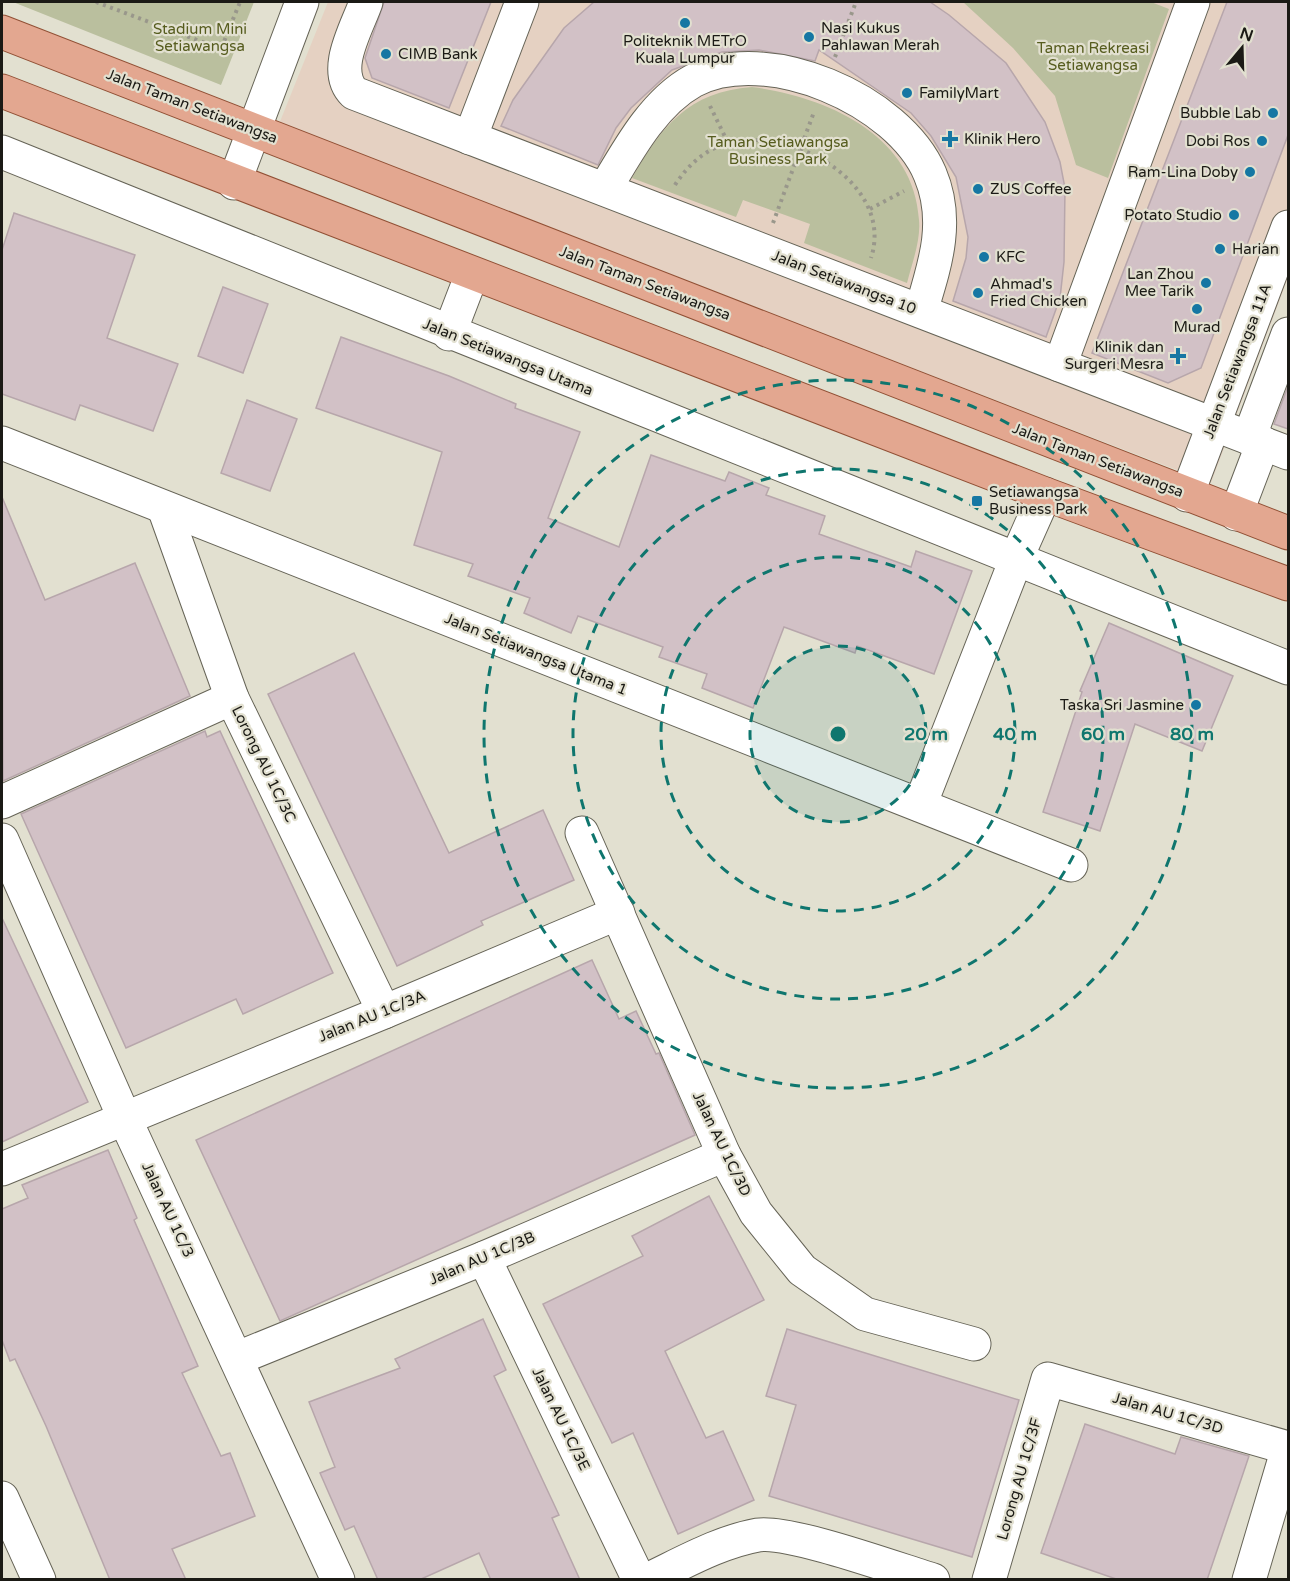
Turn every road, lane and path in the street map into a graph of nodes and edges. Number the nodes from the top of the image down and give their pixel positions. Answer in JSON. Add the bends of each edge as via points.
{"nodes":[{"id":1,"x":96,"y":2,"type":"edge"},
{"id":2,"x":240,"y":2,"type":"edge"},
{"id":3,"x":302,"y":2,"type":"edge"},
{"id":4,"x":366,"y":2,"type":"edge"},
{"id":5,"x":522,"y":2,"type":"edge"},
{"id":6,"x":856,"y":2,"type":"edge"},
{"id":7,"x":1193,"y":2,"type":"edge"},
{"id":8,"x":2,"y":32,"type":"edge"},
{"id":9,"x":825,"y":85,"type":"junction"},
{"id":10,"x":2,"y":91,"type":"edge"},
{"id":11,"x":708,"y":100,"type":"dead end"},
{"id":12,"x":253,"y":129,"type":"junction"},
{"id":13,"x":470,"y":138,"type":"junction"},
{"id":14,"x":728,"y":143,"type":"junction"},
{"id":15,"x":800,"y":150,"type":"junction"},
{"id":16,"x":2,"y":152,"type":"edge"},
{"id":17,"x":234,"y":183,"type":"junction"},
{"id":18,"x":909,"y":188,"type":"dead end"},
{"id":19,"x":605,"y":189,"type":"junction"},
{"id":20,"x":672,"y":190,"type":"dead end"},
{"id":21,"x":870,"y":209,"type":"junction"},
{"id":22,"x":1288,"y":227,"type":"edge"},
{"id":23,"x":762,"y":250,"type":"junction"},
{"id":24,"x":868,"y":265,"type":"dead end"},
{"id":25,"x":472,"y":274,"type":"junction"},
{"id":26,"x":921,"y":311,"type":"junction"},
{"id":27,"x":449,"y":334,"type":"junction"},
{"id":28,"x":1288,"y":334,"type":"edge"},
{"id":29,"x":1060,"y":365,"type":"junction"},
{"id":30,"x":1213,"y":424,"type":"junction"},
{"id":31,"x":2,"y":443,"type":"edge"},
{"id":32,"x":1267,"y":444,"type":"edge"},
{"id":33,"x":1045,"y":494,"type":"junction"},
{"id":34,"x":1187,"y":495,"type":"junction"},
{"id":35,"x":164,"y":508,"type":"junction"},
{"id":36,"x":1236,"y":514,"type":"junction"},
{"id":37,"x":1288,"y":533,"type":"edge"},
{"id":38,"x":1017,"y":557,"type":"junction"},
{"id":39,"x":1288,"y":584,"type":"edge"},
{"id":40,"x":1288,"y":668,"type":"edge"},
{"id":41,"x":232,"y":698,"type":"junction"},
{"id":42,"x":2,"y":802,"type":"edge"},
{"id":43,"x":920,"y":805,"type":"junction"},
{"id":44,"x":582,"y":833,"type":"dead end"},
{"id":45,"x":2,"y":840,"type":"edge"},
{"id":46,"x":1071,"y":865,"type":"dead end"},
{"id":47,"x":618,"y":912,"type":"junction"},
{"id":48,"x":384,"y":1012,"type":"junction"},
{"id":49,"x":124,"y":1117,"type":"junction"},
{"id":50,"x":724,"y":1155,"type":"junction"},
{"id":51,"x":2,"y":1169,"type":"edge"},
{"id":52,"x":484,"y":1258,"type":"junction"},
{"id":53,"x":974,"y":1344,"type":"dead end"},
{"id":54,"x":238,"y":1358,"type":"junction"},
{"id":55,"x":1048,"y":1379,"type":"joint"},
{"id":56,"x":1288,"y":1448,"type":"edge"},
{"id":57,"x":2,"y":1498,"type":"edge"},
{"id":58,"x":39,"y":1580,"type":"edge"},
{"id":59,"x":338,"y":1580,"type":"edge"},
{"id":60,"x":639,"y":1580,"type":"edge"},
{"id":61,"x":647,"y":1580,"type":"edge"},
{"id":62,"x":933,"y":1580,"type":"edge"},
{"id":63,"x":989,"y":1580,"type":"edge"},
{"id":64,"x":1249,"y":1580,"type":"edge"}],
"edges":[{"from":1,"to":2,"type":"path","via":[[220,49]]},
{"from":3,"to":12,"type":"street"},
{"from":4,"to":13,"type":"street","name":"Jalan Setiawangsa 10","via":[[344,68],[345,85],[354,93]]},
{"from":5,"to":13,"type":"street"},
{"from":6,"to":9,"type":"path"},
{"from":7,"to":29,"type":"street"},
{"from":8,"to":12,"type":"main road","name":"Jalan Taman Setiawangsa"},
{"from":9,"to":15,"type":"path"},
{"from":9,"to":19,"type":"street","via":[[771,69],[742,68],[693,81],[657,110]]},
{"from":9,"to":26,"type":"street","via":[[896,125],[916,148],[930,174],[940,229],[934,274]]},
{"from":10,"to":17,"type":"main road"},
{"from":11,"to":14,"type":"path"},
{"from":12,"to":17,"type":"street"},
{"from":12,"to":34,"type":"main road","name":"Jalan Taman Setiawangsa"},
{"from":13,"to":19,"type":"street","name":"Jalan Setiawangsa 10"},
{"from":14,"to":15,"type":"path","via":[[754,140]]},
{"from":14,"to":20,"type":"path","via":[[696,160]]},
{"from":15,"to":21,"type":"path","via":[[844,176],[861,192]]},
{"from":15,"to":23,"type":"path"},
{"from":16,"to":27,"type":"street","name":"Jalan Setiawangsa Utama"},
{"from":17,"to":25,"type":"main road"},
{"from":18,"to":21,"type":"path"},
{"from":19,"to":23,"type":"street","name":"Jalan Setiawangsa 10"},
{"from":21,"to":24,"type":"path","via":[[875,230]]},
{"from":22,"to":30,"type":"street","name":"Jalan Setiawangsa 11A"},
{"from":23,"to":26,"type":"street","name":"Jalan Setiawangsa 10"},
{"from":25,"to":27,"type":"street"},
{"from":25,"to":33,"type":"main road"},
{"from":26,"to":29,"type":"street","name":"Jalan Setiawangsa 10"},
{"from":27,"to":38,"type":"street","name":"Jalan Setiawangsa Utama"},
{"from":28,"to":32,"type":"street"},
{"from":29,"to":30,"type":"street","name":"Jalan Setiawangsa 10"},
{"from":30,"to":32,"type":"street","name":"Jalan Setiawangsa 10"},
{"from":30,"to":34,"type":"street","name":"Jalan Setiawangsa 11A"},
{"from":31,"to":35,"type":"street","name":"Jalan Setiawangsa Utama 1"},
{"from":32,"to":36,"type":"street"},
{"from":33,"to":38,"type":"street"},
{"from":33,"to":39,"type":"main road"},
{"from":34,"to":36,"type":"main road","name":"Jalan Taman Setiawangsa"},
{"from":35,"to":41,"type":"street","name":"Lorong AU 1C/3C"},
{"from":35,"to":43,"type":"street","name":"Jalan Setiawangsa Utama 1"},
{"from":36,"to":37,"type":"main road","name":"Jalan Taman Setiawangsa"},
{"from":38,"to":40,"type":"street","name":"Jalan Setiawangsa Utama"},
{"from":38,"to":43,"type":"street"},
{"from":41,"to":42,"type":"street"},
{"from":41,"to":48,"type":"street","name":"Lorong AU 1C/3C"},
{"from":43,"to":46,"type":"street","name":"Jalan Setiawangsa Utama 1"},
{"from":44,"to":47,"type":"street","name":"Jalan AU 1C/3D"},
{"from":45,"to":49,"type":"street","name":"Jalan AU 1C/3"},
{"from":47,"to":48,"type":"street","name":"Jalan AU 1C/3A"},
{"from":47,"to":50,"type":"street","name":"Jalan AU 1C/3D"},
{"from":48,"to":49,"type":"street","name":"Jalan AU 1C/3A"},
{"from":49,"to":51,"type":"street","name":"Jalan AU 1C/3A"},
{"from":49,"to":54,"type":"street","name":"Jalan AU 1C/3"},
{"from":50,"to":52,"type":"street","name":"Jalan AU 1C/3B"},
{"from":50,"to":53,"type":"street","name":"Jalan AU 1C/3D","via":[[756,1213],[802,1270],[865,1314]]},
{"from":52,"to":54,"type":"street","name":"Jalan AU 1C/3B"},
{"from":52,"to":60,"type":"street","name":"Jalan AU 1C/3E"},
{"from":54,"to":59,"type":"street","name":"Jalan AU 1C/3"},
{"from":55,"to":56,"type":"street","name":"Jalan AU 1C/3D"},
{"from":55,"to":63,"type":"street","name":"Lorong AU 1C/3F"},
{"from":56,"to":64,"type":"street"},
{"from":57,"to":58,"type":"street"},
{"from":61,"to":62,"type":"street","via":[[723,1544],[761,1535],[801,1541]]}]}
